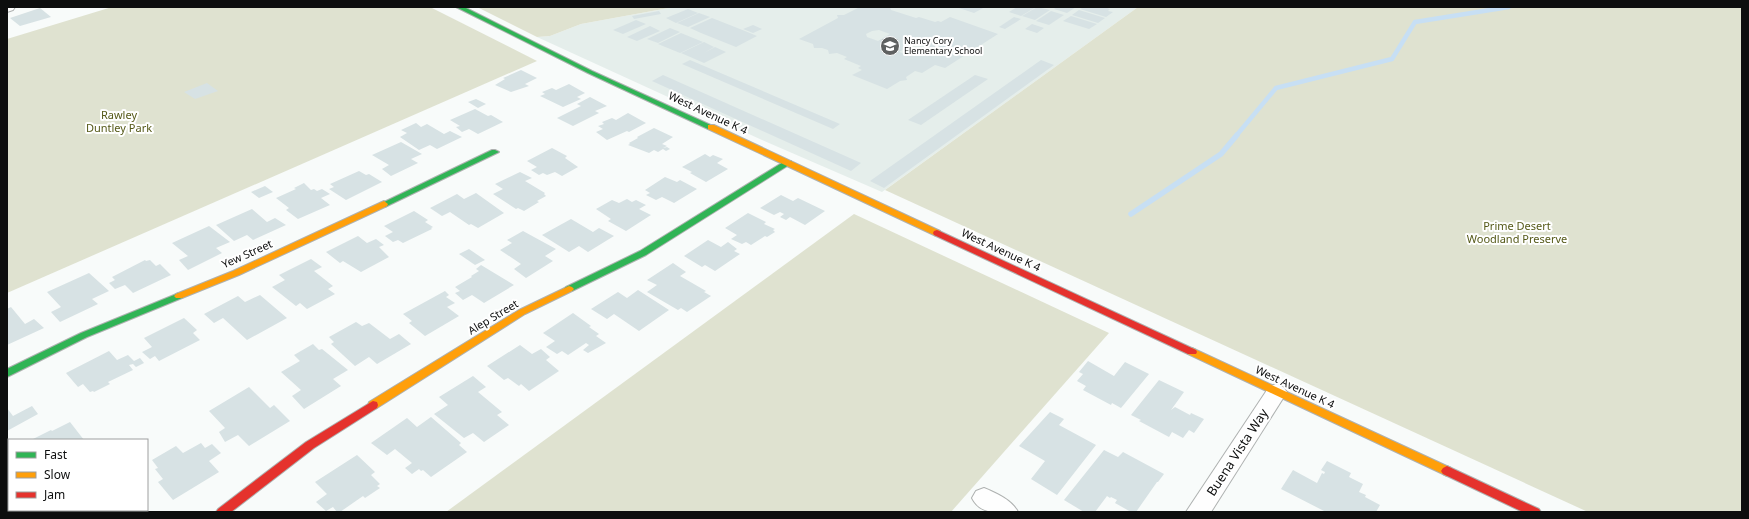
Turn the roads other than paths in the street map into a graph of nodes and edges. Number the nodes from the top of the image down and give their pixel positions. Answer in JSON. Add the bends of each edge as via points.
{"nodes":[{"id":1,"x":459,"y":7,"type":"edge"},
{"id":2,"x":495,"y":152,"type":"dead end"},
{"id":3,"x":788,"y":162,"type":"junction"},
{"id":4,"x":7,"y":373,"type":"edge"},
{"id":5,"x":1276,"y":392,"type":"junction"},
{"id":6,"x":984,"y":498,"type":"dead end"},
{"id":7,"x":222,"y":512,"type":"edge"},
{"id":8,"x":1006,"y":512,"type":"edge"},
{"id":9,"x":1198,"y":512,"type":"edge"},
{"id":10,"x":1535,"y":512,"type":"edge"}],
"edges":[{"from":1,"to":3,"type":"street","name":"West Avenue K 4","via":[[590,72]]},
{"from":2,"to":4,"type":"street","name":"Yew Street","via":[[236,273],[84,335]]},
{"from":3,"to":5,"type":"street","name":"West Avenue K 4"},
{"from":3,"to":7,"type":"street","name":"Alep Street","via":[[643,253],[522,312],[310,445]]},
{"from":5,"to":9,"type":"street","name":"Buena Vista Way"},
{"from":5,"to":10,"type":"street","name":"West Avenue K 4"},
{"from":6,"to":8,"type":"street"}]}
